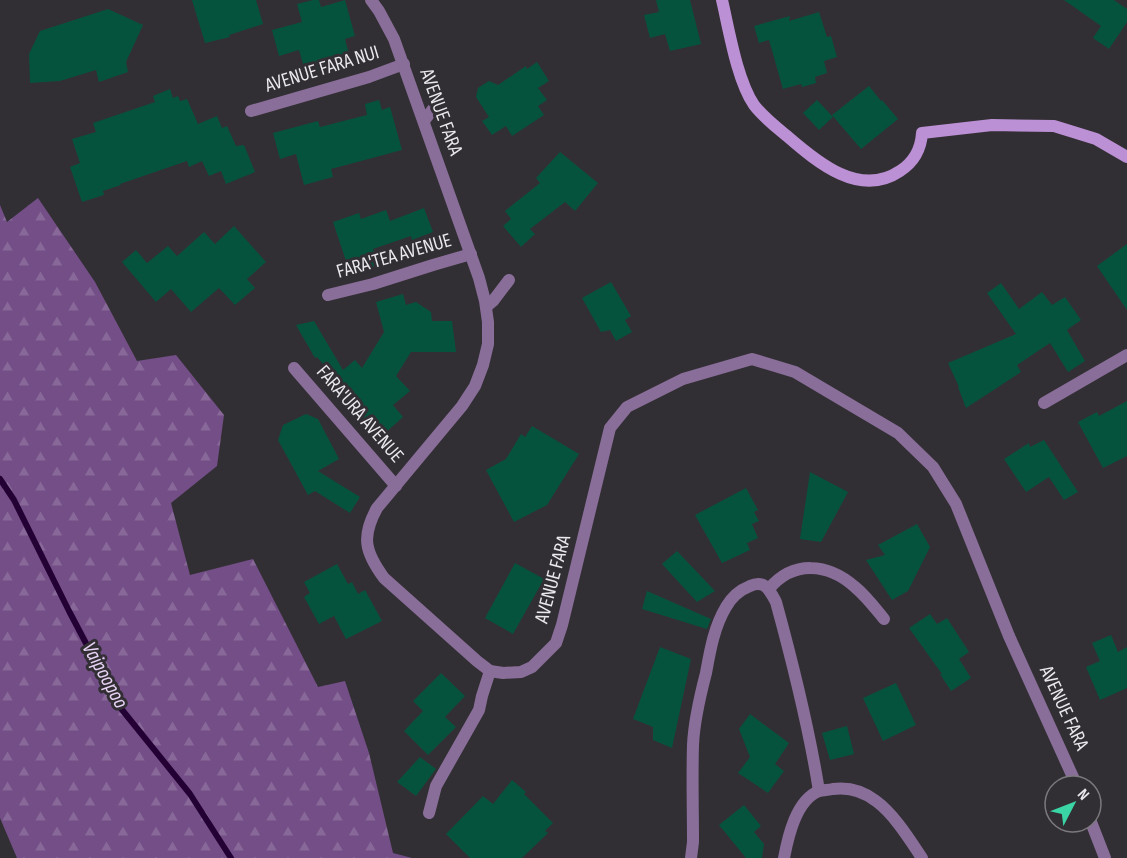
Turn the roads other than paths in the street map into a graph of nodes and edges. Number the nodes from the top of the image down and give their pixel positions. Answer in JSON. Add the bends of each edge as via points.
{"nodes":[{"id":1,"x":371,"y":0,"type":"edge"},
{"id":2,"x":722,"y":0,"type":"edge"},
{"id":3,"x":404,"y":64,"type":"junction"},
{"id":4,"x":439,"y":101,"type":"dead end"},
{"id":5,"x":251,"y":111,"type":"dead end"},
{"id":6,"x":424,"y":121,"type":"junction"},
{"id":7,"x":1127,"y":157,"type":"edge"},
{"id":8,"x":471,"y":254,"type":"junction"},
{"id":9,"x":509,"y":280,"type":"dead end"},
{"id":10,"x":328,"y":295,"type":"dead end"},
{"id":11,"x":486,"y":307,"type":"junction"},
{"id":12,"x":1127,"y":355,"type":"edge"},
{"id":13,"x":294,"y":368,"type":"dead end"},
{"id":14,"x":1044,"y":403,"type":"dead end"},
{"id":15,"x":396,"y":486,"type":"junction"},
{"id":16,"x":769,"y":588,"type":"junction"},
{"id":17,"x":884,"y":618,"type":"dead end"},
{"id":18,"x":490,"y":671,"type":"junction"},
{"id":19,"x":1072,"y":774,"type":"edge"},
{"id":20,"x":819,"y":791,"type":"junction"},
{"id":21,"x":429,"y":813,"type":"dead end"},
{"id":22,"x":1096,"y":834,"type":"edge"},
{"id":23,"x":692,"y":858,"type":"edge"},
{"id":24,"x":784,"y":858,"type":"edge"},
{"id":25,"x":922,"y":858,"type":"edge"},
{"id":26,"x":1105,"y":858,"type":"edge"}],
"edges":[{"from":1,"to":3,"type":"street","name":"AVENUE FARA"},
{"from":2,"to":7,"type":"main road","via":[[745,90],[756,107],[825,167],[848,177],[877,181],[893,176],[917,154],[922,133],[992,124],[1054,126],[1096,139]]},
{"from":3,"to":5,"type":"street","name":"AVENUE FARA NUI"},
{"from":3,"to":6,"type":"street","name":"AVENUE FARA"},
{"from":4,"to":6,"type":"street"},
{"from":6,"to":8,"type":"street","name":"AVENUE FARA"},
{"from":8,"to":10,"type":"street","name":"FARA'TEA AVENUE"},
{"from":8,"to":11,"type":"street","name":"AVENUE FARA"},
{"from":9,"to":11,"type":"street"},
{"from":11,"to":15,"type":"street","name":"AVENUE FARA","via":[[488,344],[475,386]]},
{"from":12,"to":14,"type":"street"},
{"from":13,"to":15,"type":"street","name":"FARA'URA AVENUE"},
{"from":15,"to":18,"type":"street","name":"AVENUE FARA","via":[[370,520],[367,534],[373,562],[384,578]]},
{"from":16,"to":17,"type":"street","via":[[787,572],[812,567],[825,570],[855,587]]},
{"from":16,"to":20,"type":"street","via":[[790,655]]},
{"from":16,"to":23,"type":"street","via":[[756,583],[736,596],[725,608],[713,638],[693,743]]},
{"from":18,"to":19,"type":"street","name":"AVENUE FARA","via":[[521,672],[532,667],[556,643],[610,428],[627,407],[683,379],[752,359],[795,372],[898,433],[933,466],[956,504],[1009,636]]},
{"from":18,"to":21,"type":"street","via":[[479,710],[436,786]]},
{"from":20,"to":24,"type":"street","via":[[800,809]]},
{"from":20,"to":25,"type":"street","via":[[848,788],[877,801]]},
{"from":22,"to":26,"type":"street"}]}
